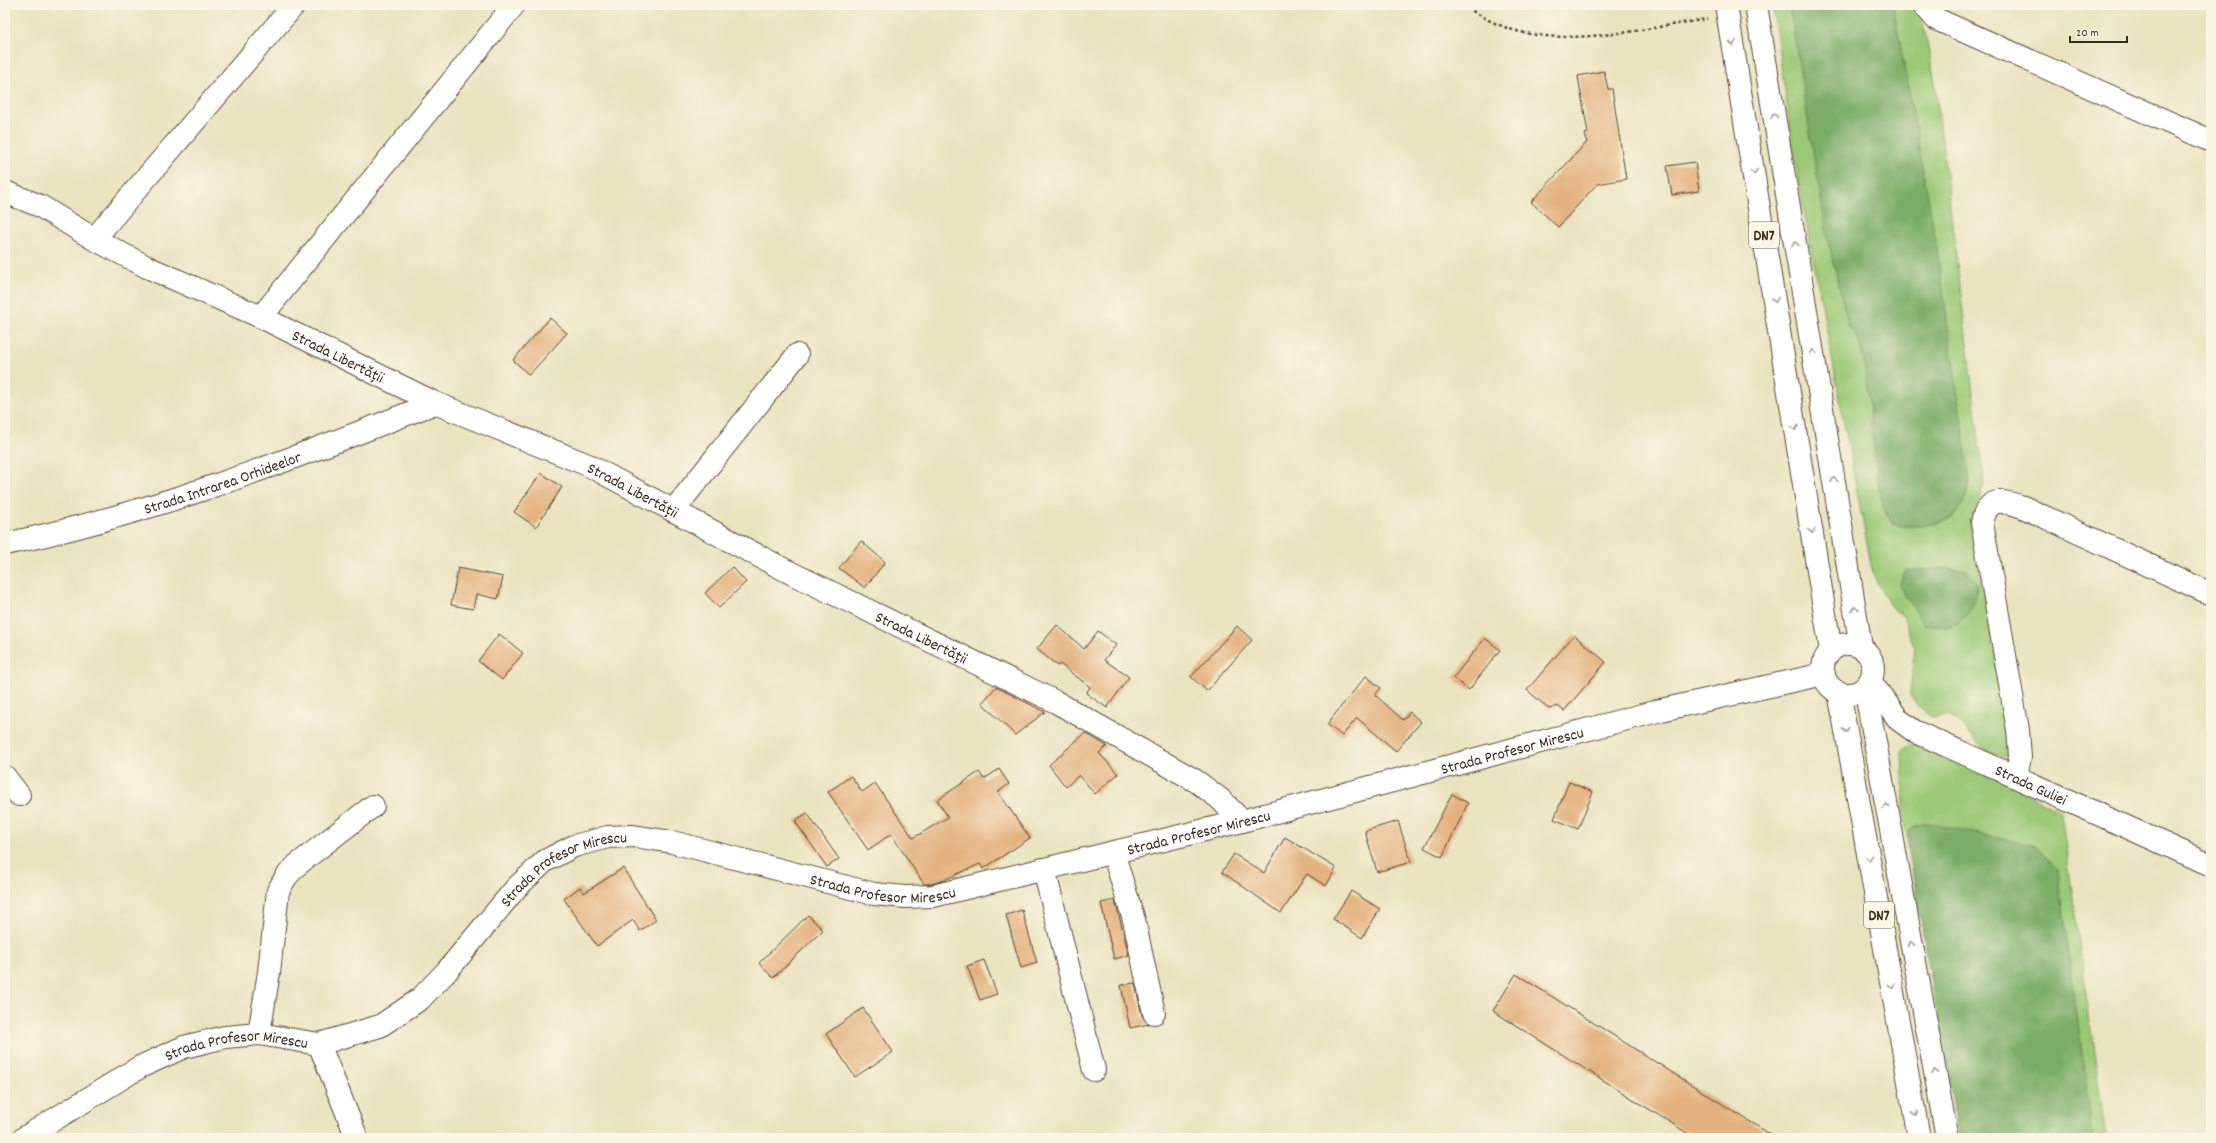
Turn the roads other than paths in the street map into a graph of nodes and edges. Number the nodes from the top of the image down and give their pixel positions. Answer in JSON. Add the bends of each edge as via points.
{"nodes":[{"id":1,"x":294,"y":5,"type":"edge"},
{"id":2,"x":514,"y":5,"type":"edge"},
{"id":3,"x":1756,"y":5,"type":"edge"},
{"id":4,"x":1924,"y":5,"type":"edge"},
{"id":5,"x":1727,"y":10,"type":"edge"},
{"id":6,"x":2211,"y":141,"type":"edge"},
{"id":7,"x":5,"y":192,"type":"edge"},
{"id":8,"x":94,"y":239,"type":"junction"},
{"id":9,"x":261,"y":317,"type":"junction"},
{"id":10,"x":797,"y":355,"type":"dead end"},
{"id":11,"x":435,"y":403,"type":"junction"},
{"id":12,"x":673,"y":510,"type":"junction"},
{"id":13,"x":5,"y":544,"type":"edge"},
{"id":14,"x":2211,"y":594,"type":"edge"},
{"id":15,"x":1861,"y":647,"type":"junction"},
{"id":16,"x":1831,"y":651,"type":"junction"},
{"id":17,"x":1824,"y":674,"type":"junction"},
{"id":18,"x":1868,"y":684,"type":"junction"},
{"id":19,"x":1839,"y":692,"type":"junction"},
{"id":20,"x":5,"y":777,"type":"edge"},
{"id":21,"x":2016,"y":777,"type":"junction"},
{"id":22,"x":18,"y":795,"type":"dead end"},
{"id":23,"x":373,"y":806,"type":"dead end"},
{"id":24,"x":1242,"y":821,"type":"junction"},
{"id":25,"x":1113,"y":852,"type":"junction"},
{"id":26,"x":2211,"y":864,"type":"edge"},
{"id":27,"x":1044,"y":869,"type":"junction"},
{"id":28,"x":1154,"y":1013,"type":"dead end"},
{"id":29,"x":259,"y":1034,"type":"junction"},
{"id":30,"x":319,"y":1044,"type":"junction"},
{"id":31,"x":1094,"y":1070,"type":"dead end"},
{"id":32,"x":24,"y":1138,"type":"edge"},
{"id":33,"x":357,"y":1138,"type":"edge"},
{"id":34,"x":1919,"y":1138,"type":"edge"},
{"id":35,"x":1947,"y":1138,"type":"edge"}],
"edges":[{"from":1,"to":8,"type":"street"},
{"from":2,"to":9,"type":"street"},
{"from":15,"to":3,"type":"street","number":"DN7","one_way":true},
{"from":4,"to":6,"type":"street","via":[[1936,19]]},
{"from":5,"to":16,"type":"street","number":"DN7","one_way":true},
{"from":7,"to":8,"type":"street","name":"Strada Libertății","via":[[40,206]]},
{"from":8,"to":9,"type":"street","name":"Strada Libertății","via":[[146,267]]},
{"from":9,"to":11,"type":"street","name":"Strada Libertății"},
{"from":10,"to":12,"type":"street"},
{"from":11,"to":12,"type":"street","name":"Strada Libertății","via":[[588,465]]},
{"from":11,"to":13,"type":"street","name":"Strada Intrarea Orhideelor","via":[[204,489],[74,529]]},
{"from":12,"to":24,"type":"street","name":"Strada Libertății","via":[[854,604],[1056,702],[1196,781],[1220,799]]},
{"from":14,"to":21,"type":"street","via":[[2023,507],[2004,501],[1992,503],[1985,510],[1982,523],[2018,730],[2020,757]]},
{"from":15,"to":16,"type":"street","via":[[1847,644]]},
{"from":15,"to":18,"type":"street","number":"DN7","via":[[1873,666]]},
{"from":16,"to":17,"type":"street","number":"DN7","via":[[1824,666]]},
{"from":17,"to":19,"type":"street","via":[[1832,688]]},
{"from":17,"to":24,"type":"street","name":"Strada Profesor Mirescu","via":[[1661,710]]},
{"from":18,"to":19,"type":"street","via":[[1855,693]]},
{"from":18,"to":21,"type":"street","name":"Strada Guliei","via":[[1899,720],[1914,731]]},
{"from":35,"to":18,"type":"street","number":"DN7","one_way":true},
{"from":19,"to":34,"type":"street","number":"DN7","one_way":true},
{"from":20,"to":22,"type":"street"},
{"from":21,"to":26,"type":"street","name":"Strada Guliei"},
{"from":23,"to":29,"type":"street","via":[[297,865],[278,891]]},
{"from":24,"to":25,"type":"street","name":"Strada Profesor Mirescu"},
{"from":25,"to":27,"type":"street","name":"Strada Profesor Mirescu"},
{"from":25,"to":28,"type":"street","via":[[1134,920]]},
{"from":27,"to":30,"type":"street","name":"Strada Profesor Mirescu","via":[[933,896],[905,897],[874,894],[672,842],[633,836],[608,837],[574,846],[545,860],[516,888],[442,976],[420,999],[401,1013],[380,1026]]},
{"from":27,"to":31,"type":"street"},
{"from":29,"to":30,"type":"street","name":"Strada Profesor Mirescu"},
{"from":29,"to":32,"type":"street","name":"Strada Profesor Mirescu","via":[[225,1037],[184,1047],[140,1067]]},
{"from":30,"to":33,"type":"street"}]}
